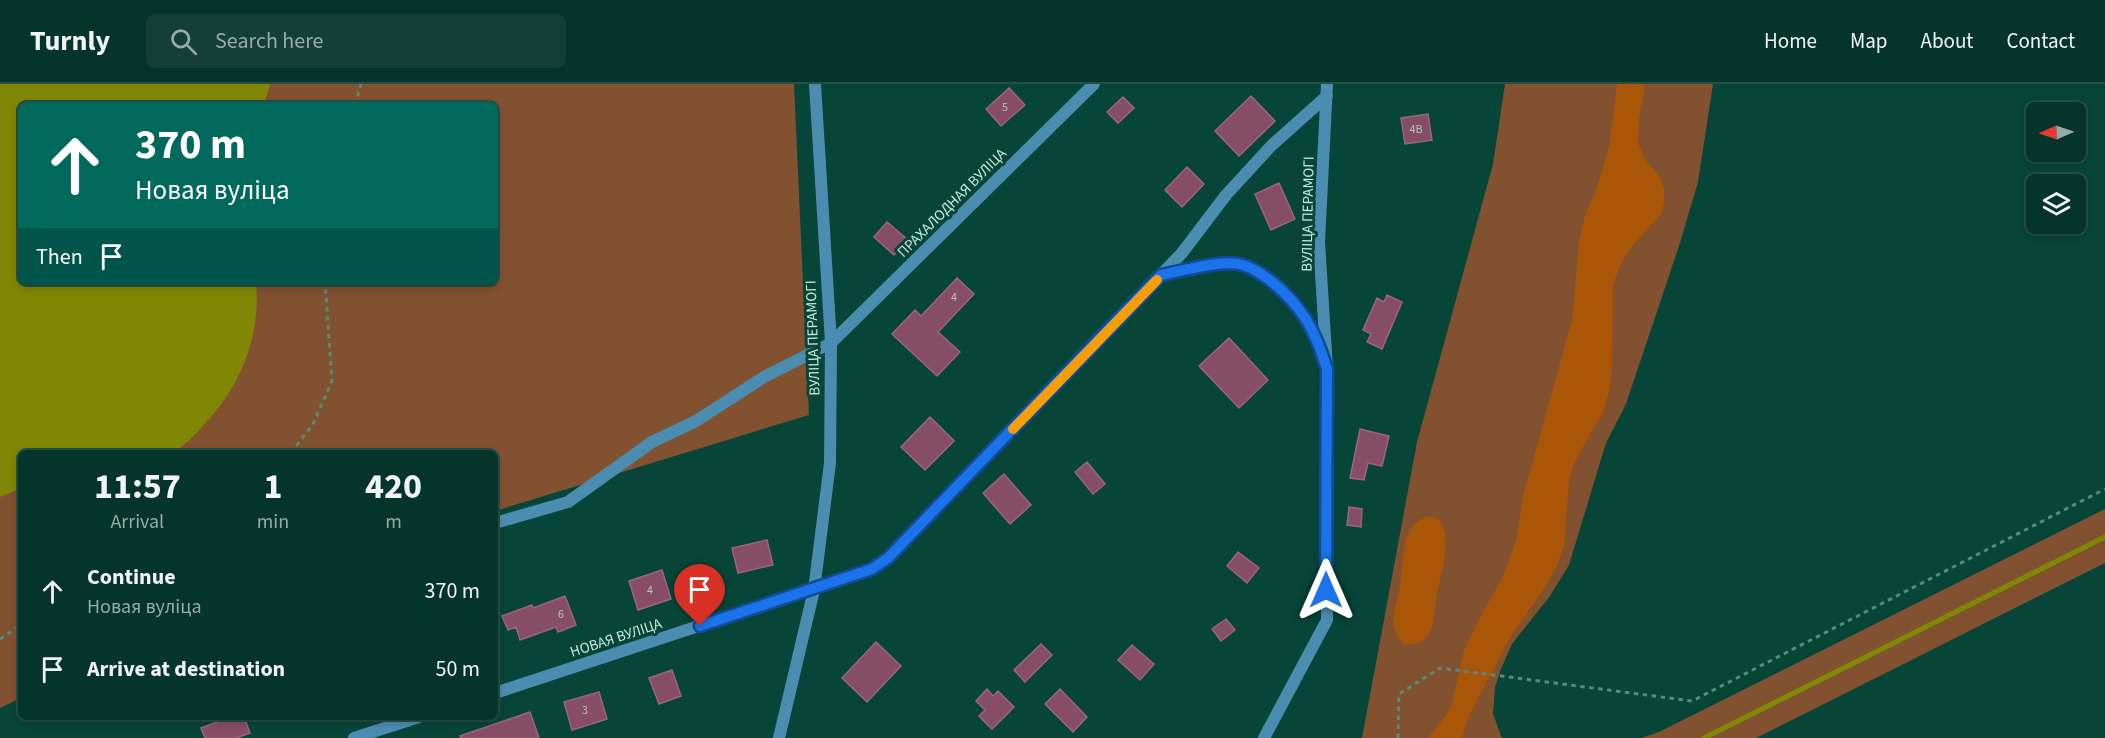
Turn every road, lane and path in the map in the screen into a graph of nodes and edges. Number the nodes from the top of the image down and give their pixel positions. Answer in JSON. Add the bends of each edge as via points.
{"nodes":[{"id":1,"x":361,"y":84,"type":"edge"},
{"id":2,"x":814,"y":84,"type":"edge"},
{"id":3,"x":1094,"y":84,"type":"edge"},
{"id":4,"x":1327,"y":90,"type":"edge"},
{"id":5,"x":356,"y":102,"type":"edge"},
{"id":6,"x":1161,"y":275,"type":"junction"},
{"id":7,"x":324,"y":285,"type":"edge"},
{"id":8,"x":831,"y":343,"type":"junction"},
{"id":9,"x":1327,"y":369,"type":"junction"},
{"id":10,"x":293,"y":450,"type":"edge"},
{"id":11,"x":2105,"y":489,"type":"edge"},
{"id":12,"x":498,"y":521,"type":"edge"},
{"id":13,"x":814,"y":590,"type":"junction"},
{"id":14,"x":18,"y":627,"type":"edge"},
{"id":15,"x":0,"y":639,"type":"edge"},
{"id":16,"x":498,"y":692,"type":"edge"},
{"id":17,"x":410,"y":720,"type":"edge"},
{"id":18,"x":354,"y":738,"type":"edge"},
{"id":19,"x":779,"y":738,"type":"edge"},
{"id":20,"x":1264,"y":738,"type":"edge"},
{"id":21,"x":1398,"y":738,"type":"edge"}],
"edges":[{"from":1,"to":5,"type":"path"},
{"from":2,"to":8,"type":"street","name":"ВУЛІЦА ПЕРАМОГІ"},
{"from":3,"to":8,"type":"street","name":"ПРАХАЛОДНАЯ ВУЛІЦА"},
{"from":4,"to":6,"type":"street","name":"ВУЛІЦА ПЕРАМОГІ","via":[[1226,195]]},
{"from":4,"to":9,"type":"street","name":"ВУЛІЦА ПЕРАМОГІ","via":[[1319,242]]},
{"from":6,"to":9,"type":"street","name":"ВУЛІЦА ПЕРАМОГІ","via":[[1218,264],[1242,265],[1262,275],[1289,296],[1307,318]]},
{"from":6,"to":13,"type":"street","name":"ВУЛІЦА ПЕРАМОГІ","via":[[888,558],[872,569]]},
{"from":7,"to":10,"type":"path","via":[[332,381],[313,424]]},
{"from":8,"to":12,"type":"street","name":"ПРАХАЛОДНАЯ ВУЛІЦА","via":[[652,442],[568,502]]},
{"from":8,"to":13,"type":"street","name":"ВУЛІЦА ПЕРАМОГІ","via":[[830,463]]},
{"from":9,"to":20,"type":"street","name":"ВУЛІЦА ПЕРАМОГІ","via":[[1327,620]]},
{"from":11,"to":21,"type":"path","via":[[1692,700],[1440,668],[1399,694]]},
{"from":13,"to":16,"type":"street","name":"НОВАЯ ВУЛІЦА"},
{"from":13,"to":19,"type":"street","name":"ВУЛІЦА ПЕРАМОГІ"},
{"from":14,"to":15,"type":"path"},
{"from":17,"to":18,"type":"street"}]}
